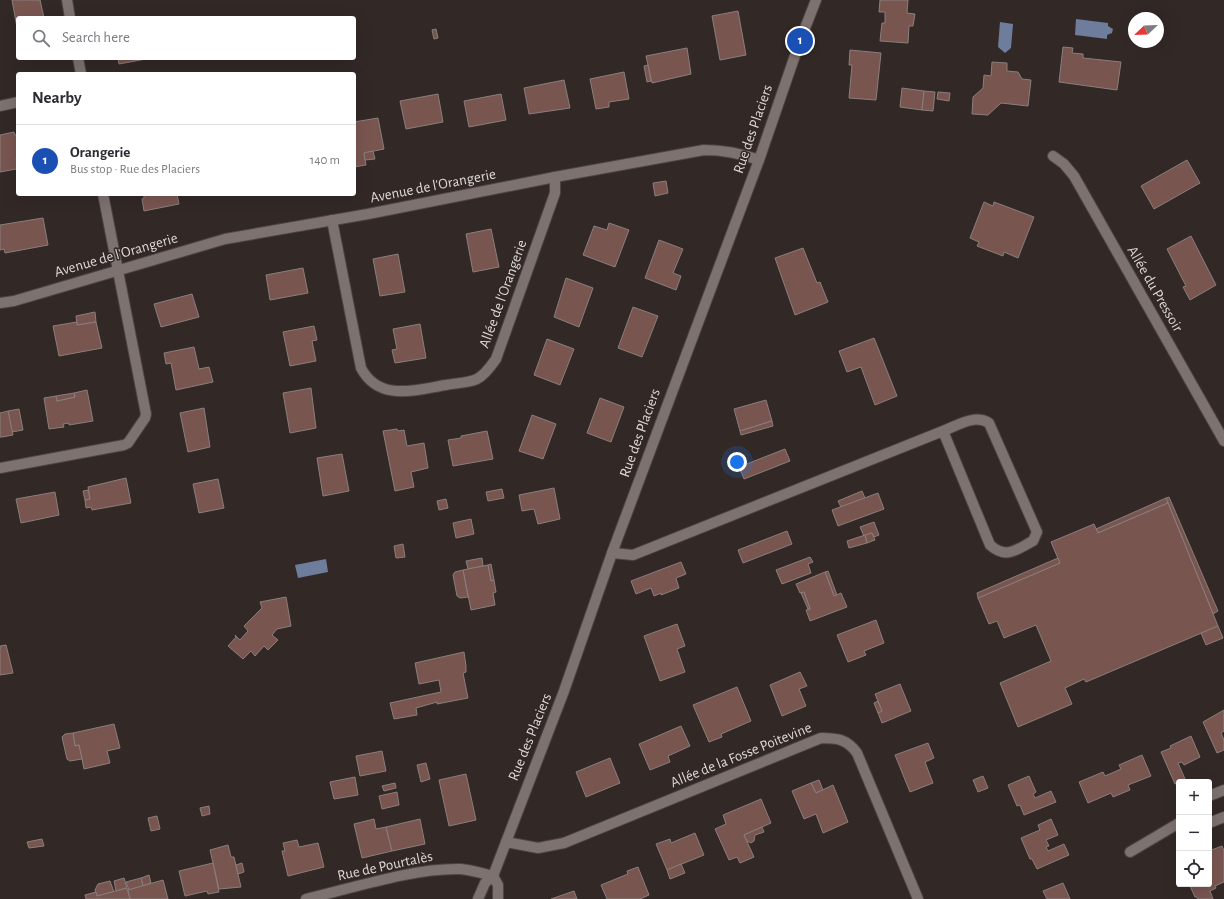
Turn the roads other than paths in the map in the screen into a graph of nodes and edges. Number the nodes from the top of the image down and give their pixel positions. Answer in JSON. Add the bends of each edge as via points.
{"nodes":[{"id":1,"x":67,"y":0,"type":"edge"},
{"id":2,"x":816,"y":0,"type":"edge"},
{"id":3,"x":70,"y":16,"type":"edge"},
{"id":4,"x":78,"y":60,"type":"edge"},
{"id":5,"x":81,"y":72,"type":"edge"},
{"id":6,"x":16,"y":102,"type":"edge"},
{"id":7,"x":0,"y":106,"type":"edge"},
{"id":8,"x":1053,"y":156,"type":"dead end"},
{"id":9,"x":759,"y":160,"type":"junction"},
{"id":10,"x":555,"y":177,"type":"junction"},
{"id":11,"x":103,"y":196,"type":"edge"},
{"id":12,"x":332,"y":220,"type":"junction"},
{"id":13,"x":117,"y":270,"type":"junction"},
{"id":14,"x":0,"y":303,"type":"edge"},
{"id":15,"x":943,"y":431,"type":"junction"},
{"id":16,"x":1224,"y":441,"type":"edge"},
{"id":17,"x":0,"y":468,"type":"edge"},
{"id":18,"x":612,"y":553,"type":"junction"},
{"id":19,"x":1224,"y":790,"type":"edge"},
{"id":20,"x":1212,"y":795,"type":"edge"},
{"id":21,"x":1224,"y":817,"type":"edge"},
{"id":22,"x":1212,"y":822,"type":"edge"},
{"id":23,"x":1176,"y":825,"type":"edge"},
{"id":24,"x":506,"y":842,"type":"junction"},
{"id":25,"x":1130,"y":852,"type":"dead end"},
{"id":26,"x":493,"y":876,"type":"junction"},
{"id":27,"x":306,"y":899,"type":"edge"},
{"id":28,"x":478,"y":899,"type":"edge"},
{"id":29,"x":498,"y":899,"type":"edge"},
{"id":30,"x":918,"y":899,"type":"edge"}],
"edges":[{"from":1,"to":3,"type":"street"},
{"from":2,"to":9,"type":"street","name":"Rue des Placiers"},
{"from":4,"to":5,"type":"street"},
{"from":6,"to":7,"type":"street"},
{"from":8,"to":16,"type":"street","name":"Allée du Pressoir","via":[[1074,176]]},
{"from":9,"to":10,"type":"street","name":"Avenue de l'Orangerie","via":[[723,150],[704,150]]},
{"from":9,"to":18,"type":"street","name":"Rue des Placiers"},
{"from":10,"to":12,"type":"street","name":"Avenue de l'Orangerie"},
{"from":10,"to":12,"type":"street","name":"Allée de l'Orangerie","via":[[556,193],[496,359],[488,370],[476,379],[403,392],[382,388],[366,378],[361,368]]},
{"from":11,"to":13,"type":"street"},
{"from":12,"to":13,"type":"street","name":"Avenue de l'Orangerie","via":[[225,239]]},
{"from":13,"to":14,"type":"street","name":"Avenue de l'Orangerie"},
{"from":13,"to":17,"type":"street","via":[[145,418],[124,445]]},
{"from":15,"to":15,"type":"street","via":[[974,419],[982,418],[989,423],[1037,532],[1033,541],[1009,553],[1002,553],[990,545]]},
{"from":15,"to":18,"type":"street","via":[[633,555]]},
{"from":18,"to":24,"type":"street","name":"Rue des Placiers","via":[[564,692]]},
{"from":19,"to":20,"type":"street"},
{"from":21,"to":22,"type":"street"},
{"from":23,"to":25,"type":"street"},
{"from":24,"to":26,"type":"street","name":"Rue des Placiers"},
{"from":24,"to":30,"type":"street","name":"Allée de la Fosse Poitevine","via":[[538,848],[564,843],[821,738],[838,738],[851,744],[857,753]]},
{"from":26,"to":27,"type":"street","name":"Rue de Pourtalès","via":[[462,869],[442,869]]},
{"from":26,"to":28,"type":"street","name":"Rue des Placiers","via":[[485,883]]},
{"from":26,"to":29,"type":"street","via":[[498,885]]}]}
